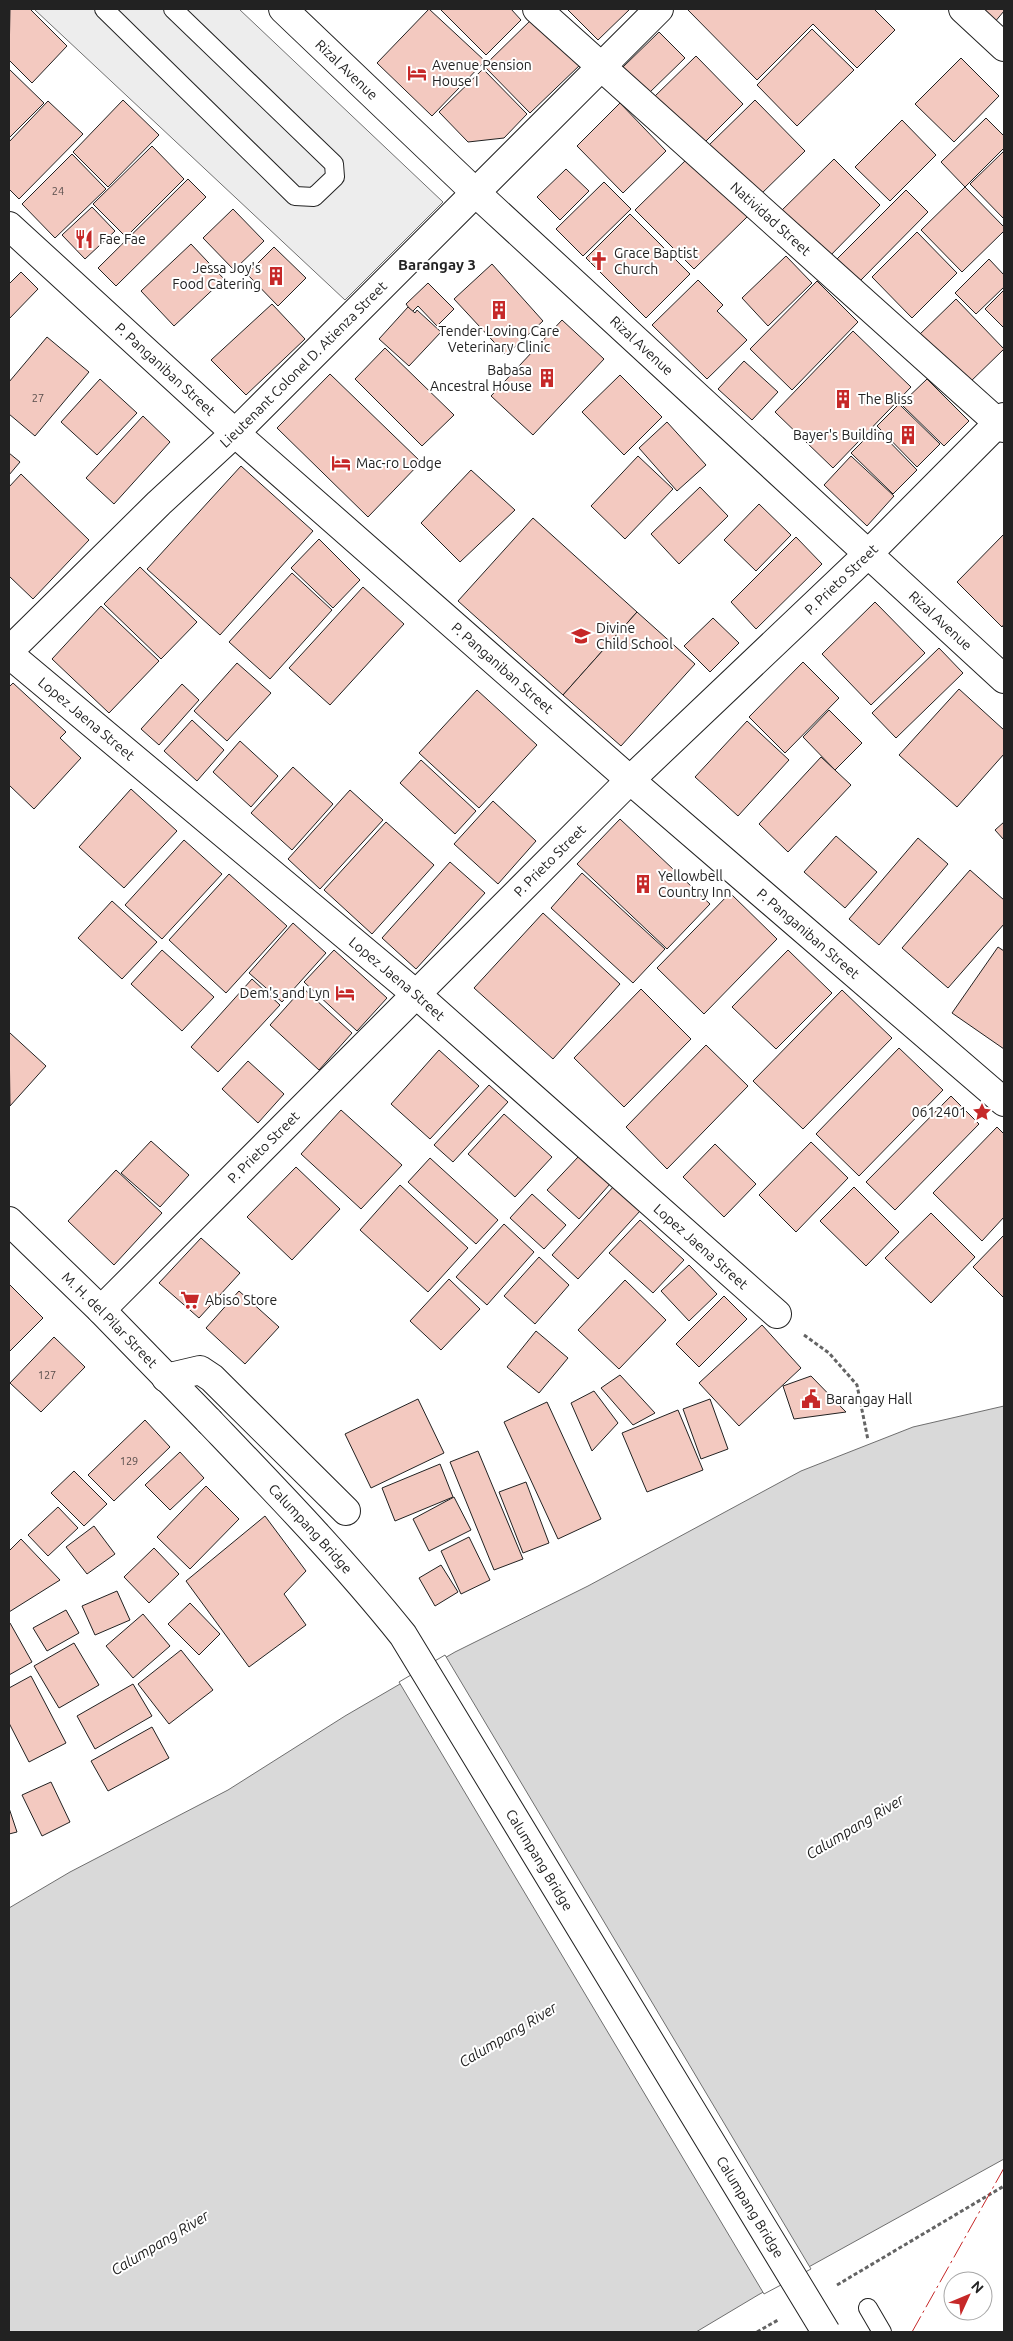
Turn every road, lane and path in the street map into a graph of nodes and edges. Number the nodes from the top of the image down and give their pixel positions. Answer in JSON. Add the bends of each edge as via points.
{"nodes":[{"id":1,"x":104,"y":9,"type":"edge"},
{"id":2,"x":173,"y":9,"type":"edge"},
{"id":3,"x":283,"y":9,"type":"edge"},
{"id":4,"x":537,"y":9,"type":"edge"},
{"id":5,"x":659,"y":9,"type":"edge"},
{"id":6,"x":963,"y":9,"type":"edge"},
{"id":7,"x":1004,"y":47,"type":"edge"},
{"id":8,"x":603,"y":66,"type":"junction"},
{"id":9,"x":476,"y":193,"type":"junction"},
{"id":10,"x":9,"y":226,"type":"edge"},
{"id":11,"x":1002,"y":422,"type":"edge"},
{"id":12,"x":235,"y":433,"type":"junction"},
{"id":13,"x":868,"y":554,"type":"junction"},
{"id":14,"x":9,"y":652,"type":"edge"},
{"id":15,"x":1004,"y":679,"type":"edge"},
{"id":16,"x":630,"y":780,"type":"junction"},
{"id":17,"x":417,"y":995,"type":"junction"},
{"id":18,"x":1004,"y":1102,"type":"edge"},
{"id":19,"x":9,"y":1221,"type":"edge"},
{"id":20,"x":102,"y":1310,"type":"junction"},
{"id":21,"x":777,"y":1314,"type":"joint"},
{"id":22,"x":166,"y":1378,"type":"junction"},
{"id":23,"x":209,"y":1421,"type":"joint"},
{"id":24,"x":868,"y":1440,"type":"dead end"},
{"id":25,"x":346,"y":1511,"type":"dead end"},
{"id":26,"x":1004,"y":2186,"type":"edge"},
{"id":27,"x":833,"y":2288,"type":"dead end"},
{"id":28,"x":868,"y":2308,"type":"dead end"},
{"id":29,"x":782,"y":2317,"type":"dead end"},
{"id":30,"x":757,"y":2332,"type":"edge"},
{"id":31,"x":826,"y":2332,"type":"edge"},
{"id":32,"x":882,"y":2332,"type":"edge"}],
"edges":[{"from":1,"to":2,"type":"lane","via":[[295,196],[314,197],[335,177],[334,164]]},
{"from":3,"to":9,"type":"street","name":"Rizal Avenue"},
{"from":4,"to":8,"type":"street","name":"Natividad Street"},
{"from":5,"to":8,"type":"street","name":"Lieutenant Colonel D. Atienza Street"},
{"from":6,"to":7,"type":"street"},
{"from":8,"to":9,"type":"street","name":"Lieutenant Colonel D. Atienza Street"},
{"from":8,"to":11,"type":"street","name":"Natividad Street"},
{"from":9,"to":12,"type":"street","name":"Lieutenant Colonel D. Atienza Street"},
{"from":9,"to":13,"type":"street","name":"Rizal Avenue"},
{"from":10,"to":12,"type":"street","name":"P. Panganiban Street"},
{"from":11,"to":13,"type":"street","name":"P. Prieto Street"},
{"from":12,"to":14,"type":"street","name":"Lieutenant Colonel D. Atienza Street","via":[[159,503]]},
{"from":12,"to":16,"type":"street","name":"P. Panganiban Street"},
{"from":13,"to":15,"type":"street","name":"Rizal Avenue"},
{"from":13,"to":16,"type":"street","name":"P. Prieto Street"},
{"from":14,"to":17,"type":"street","name":"Lopez Jaena Street"},
{"from":16,"to":17,"type":"street","name":"P. Prieto Street"},
{"from":16,"to":18,"type":"street","name":"P. Panganiban Street"},
{"from":17,"to":20,"type":"street","name":"P. Prieto Street"},
{"from":17,"to":21,"type":"street","name":"Lopez Jaena Street"},
{"from":19,"to":20,"type":"street","name":"M. H. del Pilar Street"},
{"from":20,"to":22,"type":"street","name":"M. H. del Pilar Street"},
{"from":21,"to":24,"type":"path","via":[[829,1353],[857,1385]]},
{"from":22,"to":23,"type":"street","name":"M. H. del Pilar Street"},
{"from":22,"to":25,"type":"street","via":[[200,1370],[212,1378]]},
{"from":23,"to":31,"type":"street","name":"Calumpang Bridge","bridge":true,"via":[[359,1580],[403,1635]]},
{"from":26,"to":27,"type":"path"},
{"from":28,"to":32,"type":"lane"},
{"from":29,"to":30,"type":"path"}]}
